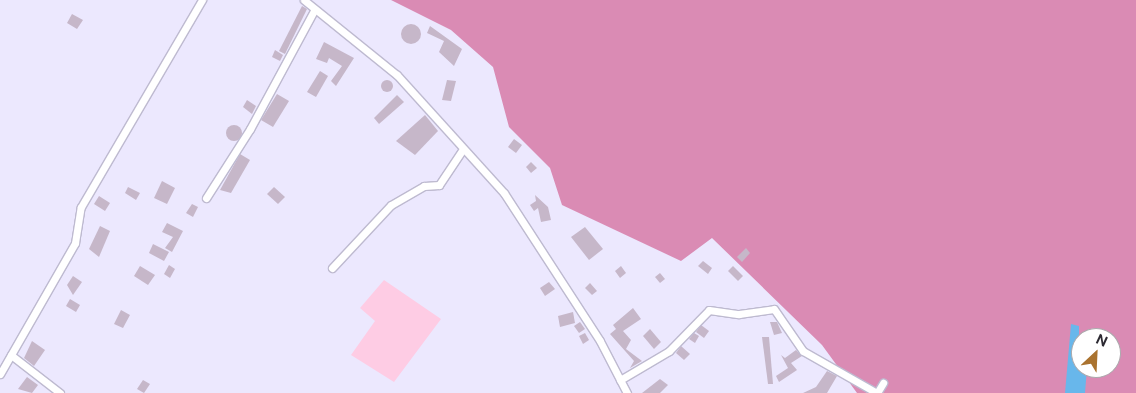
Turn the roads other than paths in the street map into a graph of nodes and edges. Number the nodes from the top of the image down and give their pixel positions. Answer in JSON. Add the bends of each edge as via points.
{"nodes":[{"id":1,"x":202,"y":0,"type":"edge"},
{"id":2,"x":304,"y":0,"type":"edge"},
{"id":3,"x":316,"y":10,"type":"junction"},
{"id":4,"x":464,"y":149,"type":"junction"},
{"id":5,"x":206,"y":198,"type":"dead end"},
{"id":6,"x":332,"y":268,"type":"dead end"},
{"id":7,"x":11,"y":355,"type":"junction"},
{"id":8,"x":0,"y":374,"type":"edge"},
{"id":9,"x":620,"y":380,"type":"junction"},
{"id":10,"x":883,"y":383,"type":"dead end"},
{"id":11,"x":60,"y":393,"type":"edge"},
{"id":12,"x":627,"y":393,"type":"edge"},
{"id":13,"x":877,"y":393,"type":"edge"}],
"edges":[{"from":1,"to":7,"type":"street","via":[[81,207],[75,243]]},
{"from":2,"to":3,"type":"street"},
{"from":3,"to":4,"type":"street","via":[[397,75]]},
{"from":3,"to":5,"type":"street","via":[[250,129]]},
{"from":4,"to":6,"type":"street","via":[[439,185],[424,186],[391,205]]},
{"from":4,"to":9,"type":"street","via":[[504,193]]},
{"from":7,"to":8,"type":"street"},
{"from":7,"to":11,"type":"street"},
{"from":9,"to":12,"type":"street"},
{"from":9,"to":13,"type":"street","via":[[670,352],[709,310],[739,314],[774,309],[802,351]]},
{"from":10,"to":13,"type":"street"}]}
